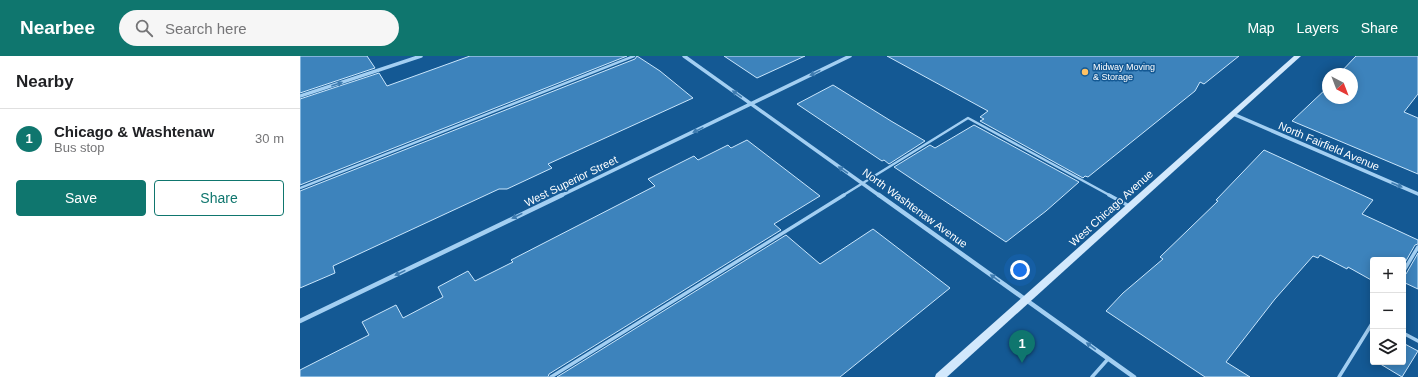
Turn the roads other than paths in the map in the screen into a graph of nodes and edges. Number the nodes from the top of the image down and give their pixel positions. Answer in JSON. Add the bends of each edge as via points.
{"nodes":[{"id":1,"x":421,"y":56,"type":"edge"},
{"id":2,"x":634,"y":56,"type":"edge"},
{"id":3,"x":684,"y":56,"type":"edge"},
{"id":4,"x":850,"y":56,"type":"edge"},
{"id":5,"x":1296,"y":56,"type":"edge"},
{"id":6,"x":300,"y":96,"type":"edge"},
{"id":7,"x":751,"y":104,"type":"junction"},
{"id":8,"x":1233,"y":114,"type":"junction"},
{"id":9,"x":862,"y":183,"type":"junction"},
{"id":10,"x":300,"y":188,"type":"edge"},
{"id":11,"x":1418,"y":194,"type":"edge"},
{"id":12,"x":1130,"y":207,"type":"junction"},
{"id":13,"x":1418,"y":247,"type":"edge"},
{"id":14,"x":1406,"y":267,"type":"edge"},
{"id":15,"x":1026,"y":300,"type":"junction"},
{"id":16,"x":300,"y":321,"type":"edge"},
{"id":17,"x":1370,"y":327,"type":"edge"},
{"id":18,"x":1406,"y":335,"type":"edge"},
{"id":19,"x":1418,"y":341,"type":"edge"},
{"id":20,"x":1108,"y":359,"type":"junction"},
{"id":21,"x":551,"y":377,"type":"edge"},
{"id":22,"x":940,"y":377,"type":"edge"},
{"id":23,"x":1092,"y":377,"type":"edge"},
{"id":24,"x":1134,"y":377,"type":"edge"},
{"id":25,"x":1339,"y":377,"type":"edge"}],
"edges":[{"from":6,"to":1,"type":"street","one_way":true},
{"from":2,"to":10,"type":"lane"},
{"from":7,"to":3,"type":"street","name":"North Washtenaw Avenue","one_way":true},
{"from":4,"to":7,"type":"street","name":"West Superior Street","one_way":true},
{"from":5,"to":8,"type":"main road","name":"West Chicago Avenue"},
{"from":9,"to":7,"type":"street","name":"North Washtenaw Avenue","one_way":true},
{"from":7,"to":16,"type":"street","name":"West Superior Street","one_way":true},
{"from":8,"to":11,"type":"street","name":"North Fairfield Avenue","one_way":true},
{"from":8,"to":12,"type":"main road","name":"West Chicago Avenue"},
{"from":9,"to":12,"type":"lane","via":[[968,118]]},
{"from":15,"to":9,"type":"street","name":"North Washtenaw Avenue","one_way":true},
{"from":9,"to":21,"type":"lane"},
{"from":12,"to":15,"type":"main road","name":"West Chicago Avenue"},
{"from":13,"to":14,"type":"lane"},
{"from":20,"to":15,"type":"street","name":"North Washtenaw Avenue","one_way":true},
{"from":15,"to":22,"type":"main road","name":"West Chicago Avenue"},
{"from":17,"to":25,"type":"lane"},
{"from":18,"to":19,"type":"lane"},
{"from":20,"to":23,"type":"lane"},
{"from":20,"to":24,"type":"street","name":"North Washtenaw Avenue"}]}
